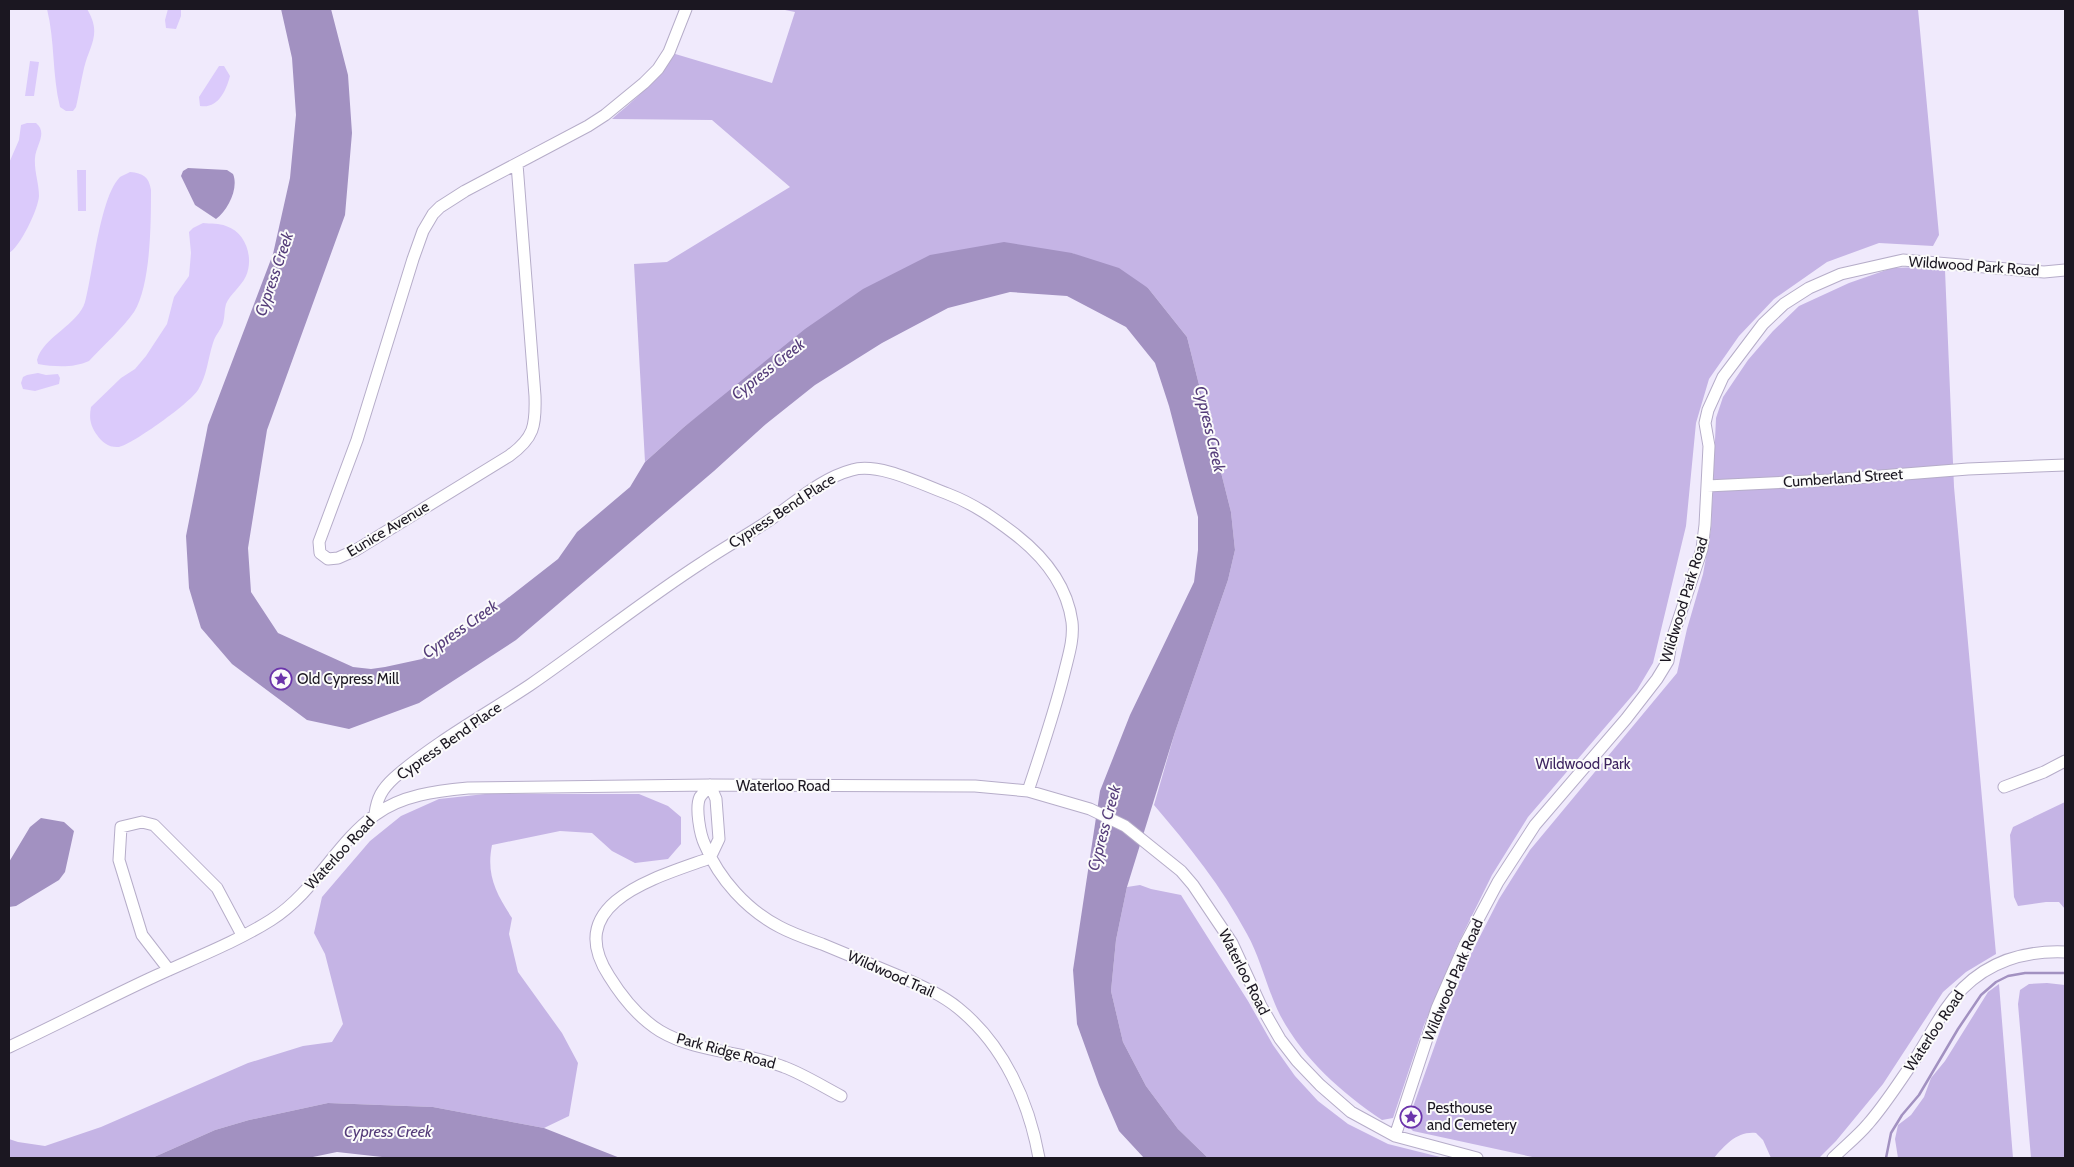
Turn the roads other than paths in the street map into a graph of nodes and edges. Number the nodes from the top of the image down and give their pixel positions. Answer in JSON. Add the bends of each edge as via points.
{"nodes":[{"id":1,"x":686,"y":9,"type":"edge"},
{"id":2,"x":518,"y":164,"type":"junction"},
{"id":3,"x":2065,"y":270,"type":"edge"},
{"id":4,"x":2065,"y":465,"type":"edge"},
{"id":5,"x":1707,"y":486,"type":"junction"},
{"id":6,"x":2065,"y":761,"type":"edge"},
{"id":7,"x":710,"y":785,"type":"junction"},
{"id":8,"x":2004,"y":787,"type":"dead end"},
{"id":9,"x":1028,"y":791,"type":"junction"},
{"id":10,"x":375,"y":814,"type":"junction"},
{"id":11,"x":710,"y":858,"type":"junction"},
{"id":12,"x":242,"y":935,"type":"junction"},
{"id":13,"x":2065,"y":952,"type":"edge"},
{"id":14,"x":169,"y":970,"type":"junction"},
{"id":15,"x":9,"y":1047,"type":"edge"},
{"id":16,"x":841,"y":1096,"type":"dead end"},
{"id":17,"x":1395,"y":1136,"type":"junction"},
{"id":18,"x":1039,"y":1158,"type":"edge"},
{"id":19,"x":1477,"y":1158,"type":"edge"},
{"id":20,"x":1833,"y":1158,"type":"edge"}],
"edges":[{"from":1,"to":2,"type":"street","via":[[669,52],[644,83],[605,115]]},
{"from":2,"to":2,"type":"street","name":"Eunice Avenue","via":[[440,207],[423,231],[357,440],[319,542],[320,553],[328,559],[356,550],[509,456],[531,436],[536,416]]},
{"from":3,"to":5,"type":"street","name":"Wildwood Park Road","via":[[2044,272],[1903,260],[1841,274],[1809,288],[1767,320],[1723,376],[1705,423],[1709,446]]},
{"from":4,"to":5,"type":"street","name":"Cumberland Street"},
{"from":5,"to":17,"type":"street","name":"Wildwood Park Road","via":[[1702,549],[1671,642],[1668,661],[1626,719],[1535,825],[1498,882],[1465,944],[1438,1008]]},
{"from":6,"to":8,"type":"street"},
{"from":7,"to":9,"type":"street","name":"Waterloo Road","via":[[975,786]]},
{"from":7,"to":10,"type":"street","name":"Waterloo Road","via":[[468,788],[408,798]]},
{"from":7,"to":11,"type":"street","via":[[716,799],[719,839]]},
{"from":7,"to":11,"type":"street","name":"Wildwood Trail","via":[[699,798],[702,838]]},
{"from":9,"to":10,"type":"street","name":"Cypress Bend Place","via":[[1055,710],[1072,644],[1072,623],[1067,603],[1054,575],[1036,551],[990,514],[964,500],[896,475],[856,468],[823,483],[703,562],[417,760],[380,794]]},
{"from":9,"to":17,"type":"street","name":"Waterloo Road","via":[[1090,809],[1125,826],[1181,871],[1232,943],[1261,1006],[1297,1061],[1351,1112]]},
{"from":10,"to":12,"type":"street","name":"Waterloo Road","via":[[293,903],[271,920]]},
{"from":11,"to":16,"type":"street","name":"Park Ridge Road","via":[[648,881],[607,909],[596,925],[595,945],[601,964],[636,1012],[660,1031],[687,1043],[783,1066]]},
{"from":11,"to":18,"type":"street","name":"Wildwood Trail","via":[[747,904],[780,927],[927,989],[959,1009],[1007,1066],[1025,1103]]},
{"from":12,"to":14,"type":"street","name":"Waterloo Road"},
{"from":12,"to":14,"type":"street","via":[[217,888],[154,825],[142,822],[121,827],[119,860],[142,935]]},
{"from":13,"to":20,"type":"street","name":"Waterloo Road","via":[[2043,951],[2014,956],[1987,968],[1964,986],[1868,1124]]},
{"from":14,"to":15,"type":"street","name":"Waterloo Road"},
{"from":17,"to":19,"type":"street","name":"Waterloo Road"}]}
